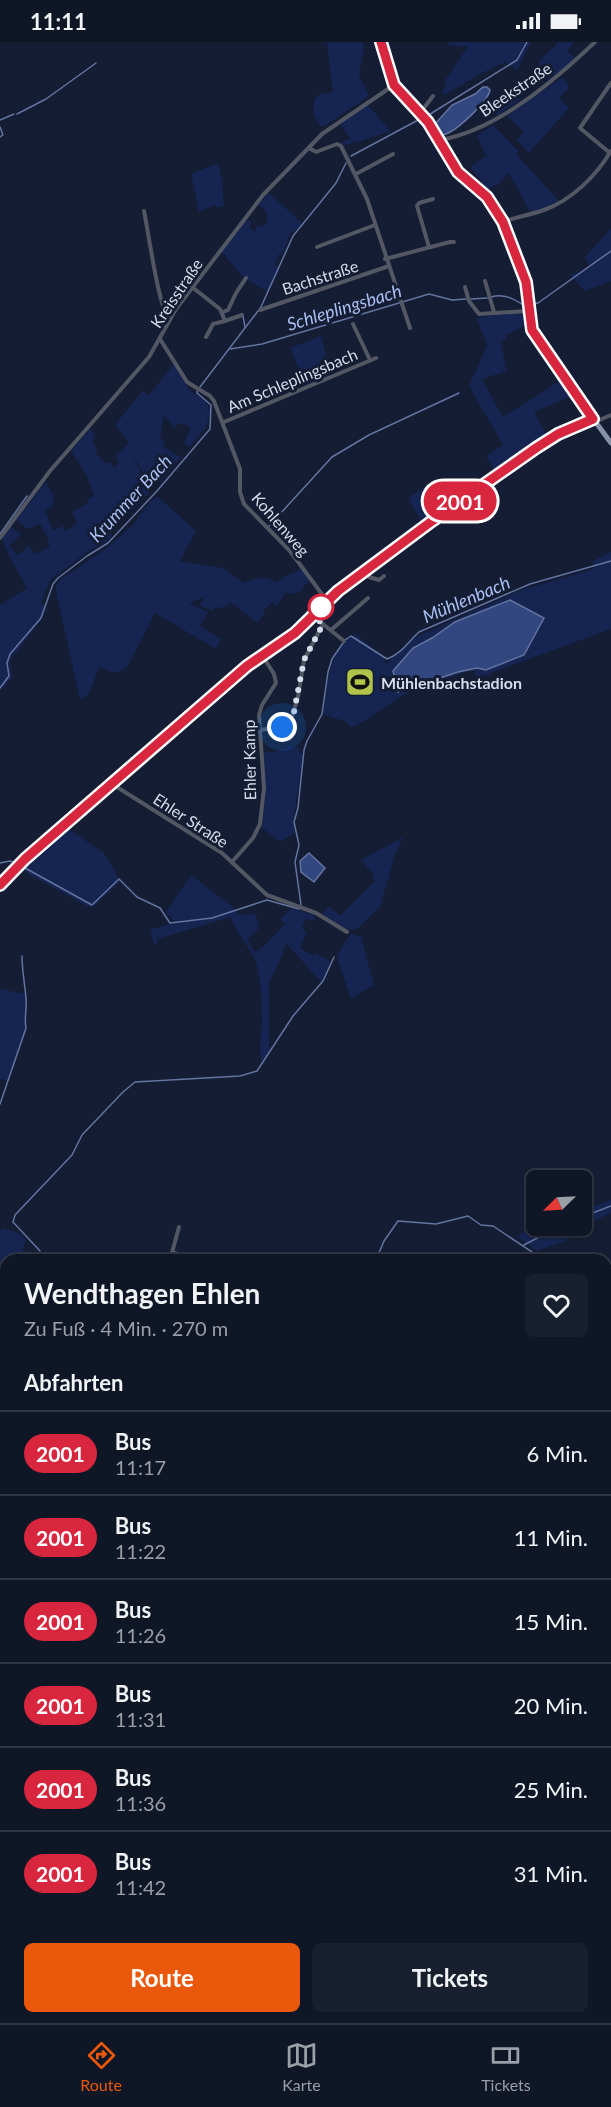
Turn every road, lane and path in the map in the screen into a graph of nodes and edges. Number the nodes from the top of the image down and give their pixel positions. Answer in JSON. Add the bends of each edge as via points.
{"nodes":[{"id":1,"x":381,"y":42,"type":"edge"},
{"id":2,"x":595,"y":42,"type":"edge"},
{"id":3,"x":611,"y":83,"type":"edge"},
{"id":4,"x":394,"y":85,"type":"junction"},
{"id":5,"x":433,"y":96,"type":"dead end"},
{"id":6,"x":420,"y":113,"type":"junction"},
{"id":7,"x":440,"y":140,"type":"junction"},
{"id":8,"x":309,"y":148,"type":"junction"},
{"id":9,"x":610,"y":152,"type":"edge"},
{"id":10,"x":393,"y":154,"type":"dead end"},
{"id":11,"x":356,"y":174,"type":"junction"},
{"id":12,"x":433,"y":199,"type":"dead end"},
{"id":13,"x":144,"y":211,"type":"dead end"},
{"id":14,"x":503,"y":222,"type":"junction"},
{"id":15,"x":375,"y":225,"type":"junction"},
{"id":16,"x":454,"y":242,"type":"dead end"},
{"id":17,"x":317,"y":247,"type":"dead end"},
{"id":18,"x":429,"y":247,"type":"junction"},
{"id":19,"x":386,"y":259,"type":"junction"},
{"id":20,"x":389,"y":266,"type":"junction"},
{"id":21,"x":246,"y":278,"type":"dead end"},
{"id":22,"x":485,"y":281,"type":"dead end"},
{"id":23,"x":192,"y":287,"type":"junction"},
{"id":24,"x":465,"y":287,"type":"dead end"},
{"id":25,"x":260,"y":310,"type":"dead end"},
{"id":26,"x":528,"y":311,"type":"junction"},
{"id":27,"x":223,"y":312,"type":"junction"},
{"id":28,"x":494,"y":312,"type":"junction"},
{"id":29,"x":242,"y":315,"type":"dead end"},
{"id":30,"x":169,"y":320,"type":"junction"},
{"id":31,"x":225,"y":321,"type":"junction"},
{"id":32,"x":353,"y":324,"type":"dead end"},
{"id":33,"x":410,"y":328,"type":"dead end"},
{"id":34,"x":206,"y":337,"type":"dead end"},
{"id":35,"x":160,"y":339,"type":"junction"},
{"id":36,"x":376,"y":358,"type":"dead end"},
{"id":37,"x":370,"y":360,"type":"junction"},
{"id":38,"x":611,"y":415,"type":"edge"},
{"id":39,"x":594,"y":420,"type":"junction"},
{"id":40,"x":224,"y":422,"type":"junction"},
{"id":41,"x":611,"y":443,"type":"edge"},
{"id":42,"x":0,"y":538,"type":"edge"},
{"id":43,"x":364,"y":571,"type":"junction"},
{"id":44,"x":384,"y":576,"type":"dead end"},
{"id":45,"x":368,"y":598,"type":"dead end"},
{"id":46,"x":327,"y":601,"type":"junction"},
{"id":47,"x":313,"y":616,"type":"junction"},
{"id":48,"x":323,"y":624,"type":"junction"},
{"id":49,"x":331,"y":630,"type":"junction"},
{"id":50,"x":344,"y":641,"type":"dead end"},
{"id":51,"x":262,"y":655,"type":"junction"},
{"id":52,"x":259,"y":730,"type":"junction"},
{"id":53,"x":112,"y":784,"type":"junction"},
{"id":54,"x":232,"y":862,"type":"junction"},
{"id":55,"x":0,"y":885,"type":"edge"},
{"id":56,"x":347,"y":932,"type":"dead end"},
{"id":57,"x":179,"y":1227,"type":"dead end"},
{"id":58,"x":172,"y":1254,"type":"edge"}],
"edges":[{"from":1,"to":4,"type":"main road"},
{"from":2,"to":7,"type":"street","name":"Bleekstraße","via":[[558,75],[498,117],[463,135]]},
{"from":3,"to":9,"type":"street","via":[[580,128]]},
{"from":4,"to":6,"type":"main road"},
{"from":4,"to":8,"type":"street","name":"Kreisstraße","via":[[330,127]]},
{"from":5,"to":6,"type":"street"},
{"from":6,"to":7,"type":"main road"},
{"from":7,"to":14,"type":"main road","via":[[458,172],[487,197]]},
{"from":8,"to":11,"type":"street","via":[[316,152],[341,146]]},
{"from":8,"to":23,"type":"street","name":"Kreisstraße","via":[[262,195]]},
{"from":9,"to":14,"type":"street","via":[[596,173],[560,202]]},
{"from":10,"to":11,"type":"street"},
{"from":11,"to":15,"type":"street"},
{"from":12,"to":18,"type":"street","via":[[417,206]]},
{"from":13,"to":30,"type":"street"},
{"from":14,"to":26,"type":"main road","via":[[526,282]]},
{"from":15,"to":17,"type":"street"},
{"from":15,"to":19,"type":"street"},
{"from":16,"to":18,"type":"street"},
{"from":18,"to":19,"type":"street"},
{"from":19,"to":20,"type":"street"},
{"from":20,"to":25,"type":"street","name":"Bachstraße"},
{"from":20,"to":33,"type":"street"},
{"from":21,"to":27,"type":"street","via":[[228,310]]},
{"from":22,"to":28,"type":"street"},
{"from":23,"to":27,"type":"street"},
{"from":23,"to":30,"type":"street","name":"Kreisstraße"},
{"from":24,"to":28,"type":"street","via":[[469,302],[479,314]]},
{"from":26,"to":28,"type":"street"},
{"from":26,"to":39,"type":"main road","via":[[537,339]]},
{"from":27,"to":31,"type":"street"},
{"from":29,"to":31,"type":"street"},
{"from":30,"to":35,"type":"street","name":"Kreisstraße"},
{"from":31,"to":34,"type":"street","via":[[213,324]]},
{"from":32,"to":37,"type":"street","name":"Am Schleplingsbach"},
{"from":35,"to":40,"type":"street","name":"Kohlenweg","via":[[187,382],[214,401]]},
{"from":35,"to":42,"type":"street","name":"Kreisstraße","via":[[135,375],[45,478]]},
{"from":36,"to":37,"type":"street","name":"Am Schleplingsbach"},
{"from":37,"to":40,"type":"street","name":"Am Schleplingsbach"},
{"from":38,"to":39,"type":"street"},
{"from":39,"to":41,"type":"main road"},
{"from":39,"to":43,"type":"street","via":[[542,444]]},
{"from":40,"to":46,"type":"street","name":"Kohlenweg","via":[[240,469],[244,504],[290,551]]},
{"from":43,"to":44,"type":"street","via":[[379,580]]},
{"from":43,"to":46,"type":"street"},
{"from":45,"to":49,"type":"street"},
{"from":46,"to":47,"type":"street"},
{"from":47,"to":48,"type":"street"},
{"from":47,"to":51,"type":"street"},
{"from":48,"to":49,"type":"street"},
{"from":48,"to":52,"type":"street","via":[[304,660],[290,723]]},
{"from":49,"to":50,"type":"street"},
{"from":51,"to":52,"type":"street","name":"Ehler Kamp","via":[[276,684],[260,710]]},
{"from":51,"to":53,"type":"street"},
{"from":52,"to":54,"type":"street","name":"Ehler Kamp","via":[[264,788],[259,829]]},
{"from":53,"to":54,"type":"street","name":"Ehler Straße"},
{"from":53,"to":55,"type":"street"},
{"from":54,"to":56,"type":"street","name":"Ehler Straße","via":[[267,895],[316,913]]},
{"from":57,"to":58,"type":"street"}]}
